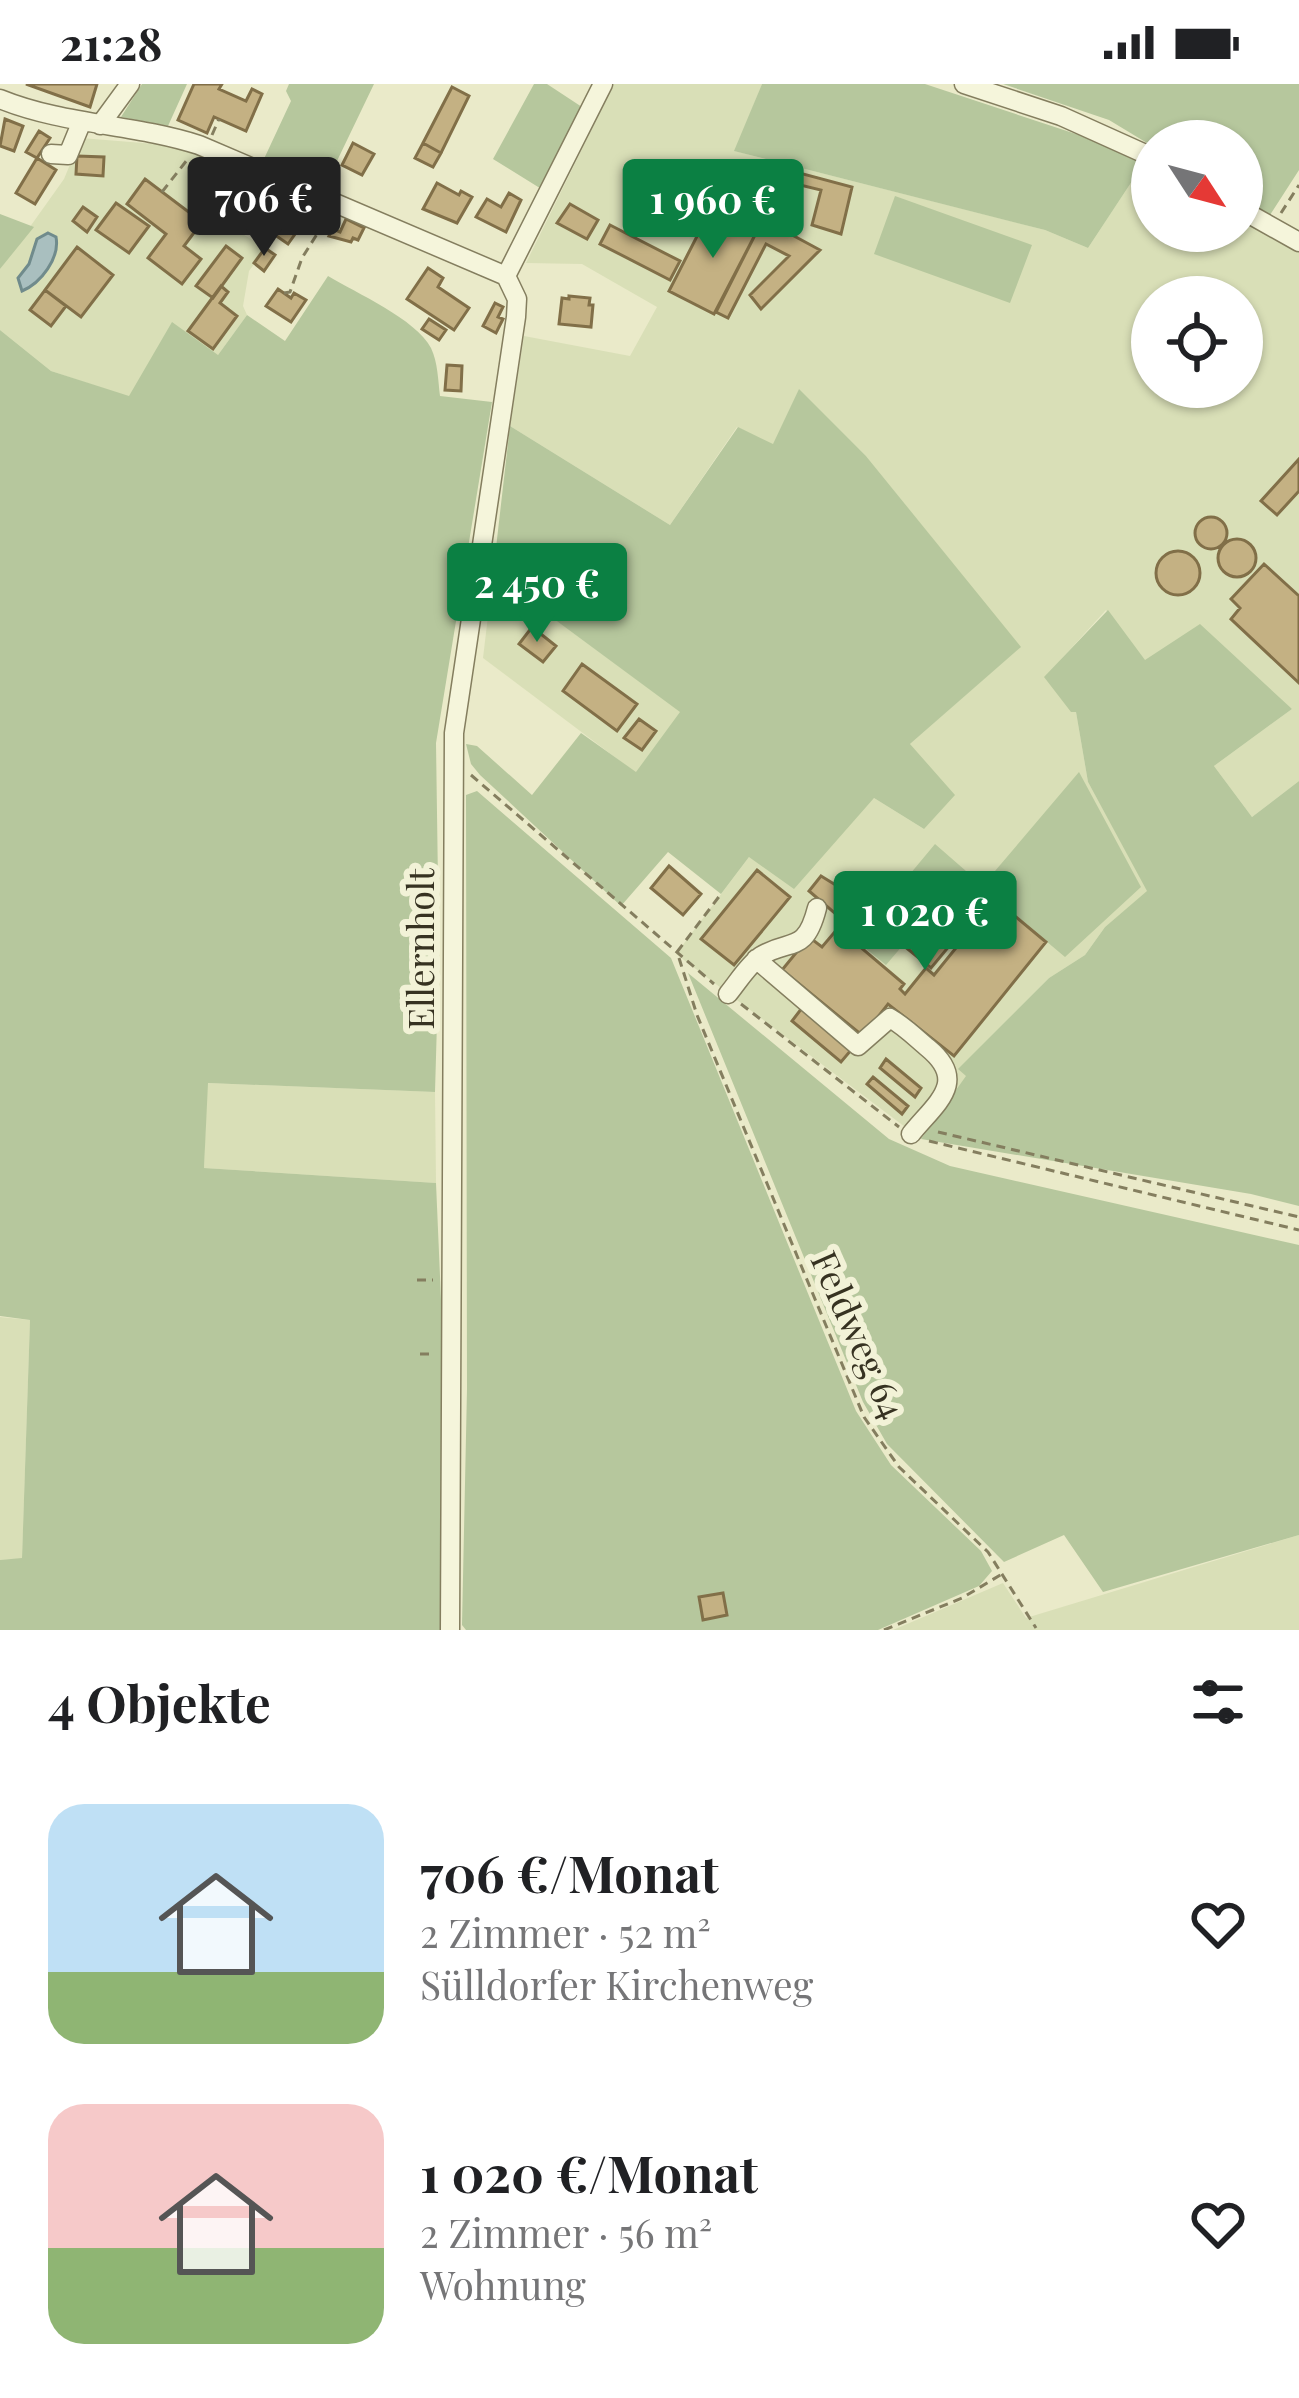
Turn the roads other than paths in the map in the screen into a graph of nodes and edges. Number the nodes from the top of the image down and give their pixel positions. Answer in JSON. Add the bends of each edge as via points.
{"nodes":[{"id":1,"x":130,"y":84,"type":"edge"},
{"id":2,"x":604,"y":84,"type":"edge"},
{"id":3,"x":964,"y":84,"type":"edge"},
{"id":4,"x":0,"y":99,"type":"edge"},
{"id":5,"x":91,"y":123,"type":"junction"},
{"id":6,"x":1131,"y":148,"type":"edge"},
{"id":7,"x":51,"y":154,"type":"dead end"},
{"id":8,"x":1263,"y":222,"type":"edge"},
{"id":9,"x":1299,"y":242,"type":"edge"},
{"id":10,"x":506,"y":276,"type":"junction"},
{"id":11,"x":817,"y":908,"type":"dead end"},
{"id":12,"x":756,"y":959,"type":"junction"},
{"id":13,"x":728,"y":994,"type":"dead end"},
{"id":14,"x":915,"y":1128,"type":"road end"},
{"id":15,"x":450,"y":1630,"type":"edge"}],
"edges":[{"from":1,"to":5,"type":"street"},
{"from":2,"to":10,"type":"street"},
{"from":3,"to":6,"type":"street"},
{"from":4,"to":5,"type":"street"},
{"from":5,"to":7,"type":"street","via":[[68,155]]},
{"from":5,"to":10,"type":"street","via":[[199,145]]},
{"from":8,"to":9,"type":"street"},
{"from":10,"to":15,"type":"street","name":"Ellernholt","via":[[516,317],[461,734]]},
{"from":11,"to":12,"type":"street","via":[[796,944]]},
{"from":12,"to":13,"type":"street"},
{"from":12,"to":14,"type":"street","via":[[858,1046],[890,1018],[942,1060],[950,1079],[945,1092]]}]}
